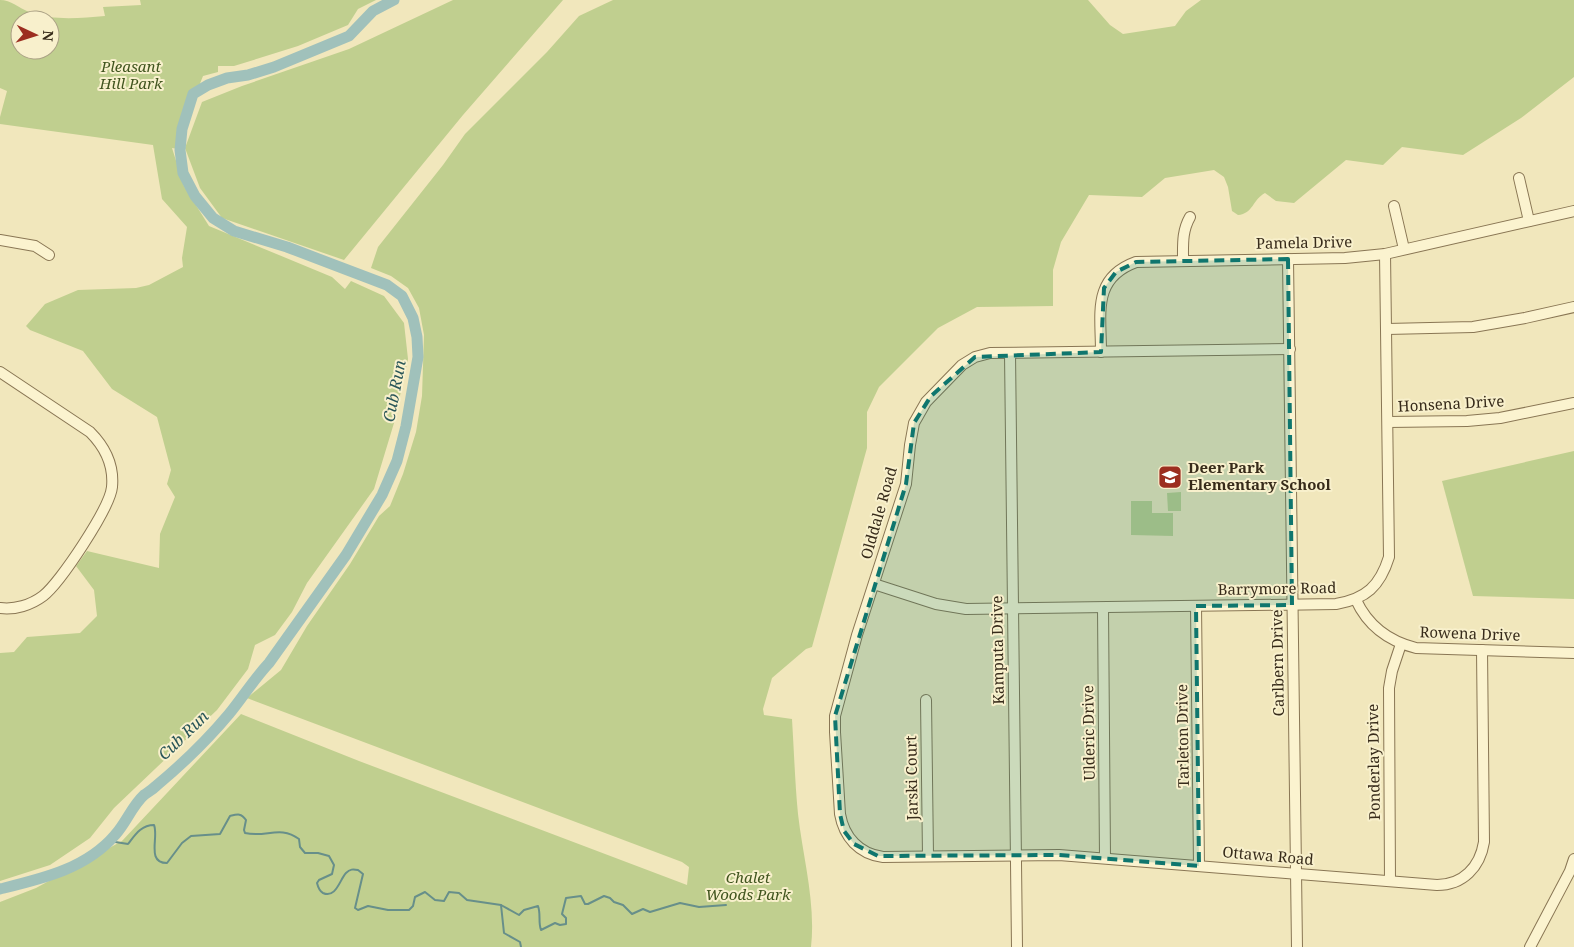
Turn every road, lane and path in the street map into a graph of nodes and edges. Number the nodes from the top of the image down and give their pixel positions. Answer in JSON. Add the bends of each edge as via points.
{"nodes":[{"id":1,"x":1520,"y":178,"type":"dead end"},
{"id":2,"x":1394,"y":206,"type":"dead end"},
{"id":3,"x":1574,"y":211,"type":"edge"},
{"id":4,"x":1190,"y":217,"type":"dead end"},
{"id":5,"x":1529,"y":221,"type":"junction"},
{"id":6,"x":0,"y":240,"type":"edge"},
{"id":7,"x":1404,"y":249,"type":"junction"},
{"id":8,"x":1385,"y":254,"type":"junction"},
{"id":9,"x":49,"y":255,"type":"dead end"},
{"id":10,"x":1288,"y":259,"type":"junction"},
{"id":11,"x":1183,"y":260,"type":"junction"},
{"id":12,"x":1574,"y":307,"type":"edge"},
{"id":13,"x":1387,"y":329,"type":"junction"},
{"id":14,"x":1290,"y":349,"type":"junction"},
{"id":15,"x":1101,"y":352,"type":"junction"},
{"id":16,"x":1010,"y":353,"type":"junction"},
{"id":17,"x":0,"y":372,"type":"edge"},
{"id":18,"x":1574,"y":403,"type":"edge"},
{"id":19,"x":1388,"y":422,"type":"junction"},
{"id":20,"x":874,"y":584,"type":"junction"},
{"id":21,"x":1356,"y":600,"type":"junction"},
{"id":22,"x":1292,"y":605,"type":"junction"},
{"id":23,"x":1196,"y":606,"type":"junction"},
{"id":24,"x":0,"y":608,"type":"edge"},
{"id":25,"x":1103,"y":608,"type":"junction"},
{"id":26,"x":1013,"y":609,"type":"junction"},
{"id":27,"x":1401,"y":644,"type":"junction"},
{"id":28,"x":1482,"y":650,"type":"junction"},
{"id":29,"x":1574,"y":652,"type":"edge"},
{"id":30,"x":926,"y":700,"type":"dead end"},
{"id":31,"x":844,"y":830,"type":"joint"},
{"id":32,"x":1016,"y":855,"type":"junction"},
{"id":33,"x":928,"y":856,"type":"junction"},
{"id":34,"x":1105,"y":858,"type":"junction"},
{"id":35,"x":1574,"y":859,"type":"edge"},
{"id":36,"x":1199,"y":866,"type":"junction"},
{"id":37,"x":1296,"y":874,"type":"junction"},
{"id":38,"x":1390,"y":881,"type":"junction"},
{"id":39,"x":1017,"y":947,"type":"edge"},
{"id":40,"x":1297,"y":947,"type":"edge"},
{"id":41,"x":1530,"y":947,"type":"edge"}],
"edges":[{"from":1,"to":5,"type":"street"},
{"from":2,"to":7,"type":"street"},
{"from":3,"to":5,"type":"street","name":"Pamela Drive"},
{"from":4,"to":11,"type":"street","via":[[1184,227]]},
{"from":5,"to":7,"type":"street","name":"Pamela Drive"},
{"from":6,"to":9,"type":"street","via":[[35,246]]},
{"from":7,"to":8,"type":"street","name":"Pamela Drive"},
{"from":8,"to":10,"type":"street","name":"Pamela Drive"},
{"from":8,"to":13,"type":"street","name":"Barrymore Road"},
{"from":10,"to":11,"type":"street","name":"Pamela Drive"},
{"from":10,"to":14,"type":"street","name":"Carlbern Drive"},
{"from":11,"to":15,"type":"street","name":"Pamela Drive","via":[[1136,262],[1111,277],[1101,298]]},
{"from":12,"to":13,"type":"street","via":[[1473,327]]},
{"from":13,"to":19,"type":"street","name":"Barrymore Road"},
{"from":14,"to":15,"type":"street","name":"Olddale Road"},
{"from":14,"to":22,"type":"street","name":"Carlbern Drive"},
{"from":15,"to":16,"type":"street","name":"Olddale Road"},
{"from":16,"to":20,"type":"street","name":"Olddale Road","via":[[985,354],[968,361],[920,410],[911,436],[906,484]]},
{"from":16,"to":26,"type":"street","name":"Kamputa Drive"},
{"from":17,"to":24,"type":"street","via":[[94,436],[110,463],[112,486],[104,512],[54,585],[28,604]]},
{"from":18,"to":19,"type":"street","name":"Honsena Drive","via":[[1500,418]]},
{"from":19,"to":21,"type":"street","name":"Barrymore Road","via":[[1389,557],[1378,582]]},
{"from":20,"to":26,"type":"street","name":"Barrymore Road","via":[[948,608]]},
{"from":20,"to":31,"type":"street","name":"Olddale Road","via":[[835,716],[840,814]]},
{"from":21,"to":22,"type":"street","name":"Barrymore Road"},
{"from":21,"to":27,"type":"street","name":"Rowena Drive","via":[[1370,622]]},
{"from":22,"to":23,"type":"street","name":"Barrymore Road"},
{"from":22,"to":37,"type":"street","name":"Carlbern Drive"},
{"from":23,"to":25,"type":"street","name":"Barrymore Road"},
{"from":23,"to":36,"type":"street","name":"Tarleton Drive"},
{"from":25,"to":26,"type":"street","name":"Barrymore Road"},
{"from":25,"to":34,"type":"street","name":"Ulderic Drive"},
{"from":26,"to":32,"type":"street","name":"Kamputa Drive"},
{"from":27,"to":28,"type":"street","name":"Rowena Drive","via":[[1421,648]]},
{"from":27,"to":38,"type":"street","name":"Ponderlay Drive","via":[[1389,688]]},
{"from":28,"to":29,"type":"street","name":"Rowena Drive"},
{"from":28,"to":38,"type":"street","name":"Ottawa Road","via":[[1484,842],[1480,857],[1468,874],[1450,884]]},
{"from":30,"to":33,"type":"street","name":"Jarski Court"},
{"from":31,"to":33,"type":"street","name":"Ottawa Road","via":[[854,844],[868,853]]},
{"from":32,"to":33,"type":"street","name":"Ottawa Road"},
{"from":32,"to":34,"type":"street","name":"Ottawa Road"},
{"from":32,"to":39,"type":"street","name":"Kamputa Drive"},
{"from":34,"to":36,"type":"street","name":"Ottawa Road"},
{"from":35,"to":41,"type":"street"},
{"from":36,"to":37,"type":"street","name":"Ottawa Road"},
{"from":37,"to":38,"type":"street","name":"Ottawa Road"},
{"from":37,"to":40,"type":"street","name":"Carlbern Drive"}]}
